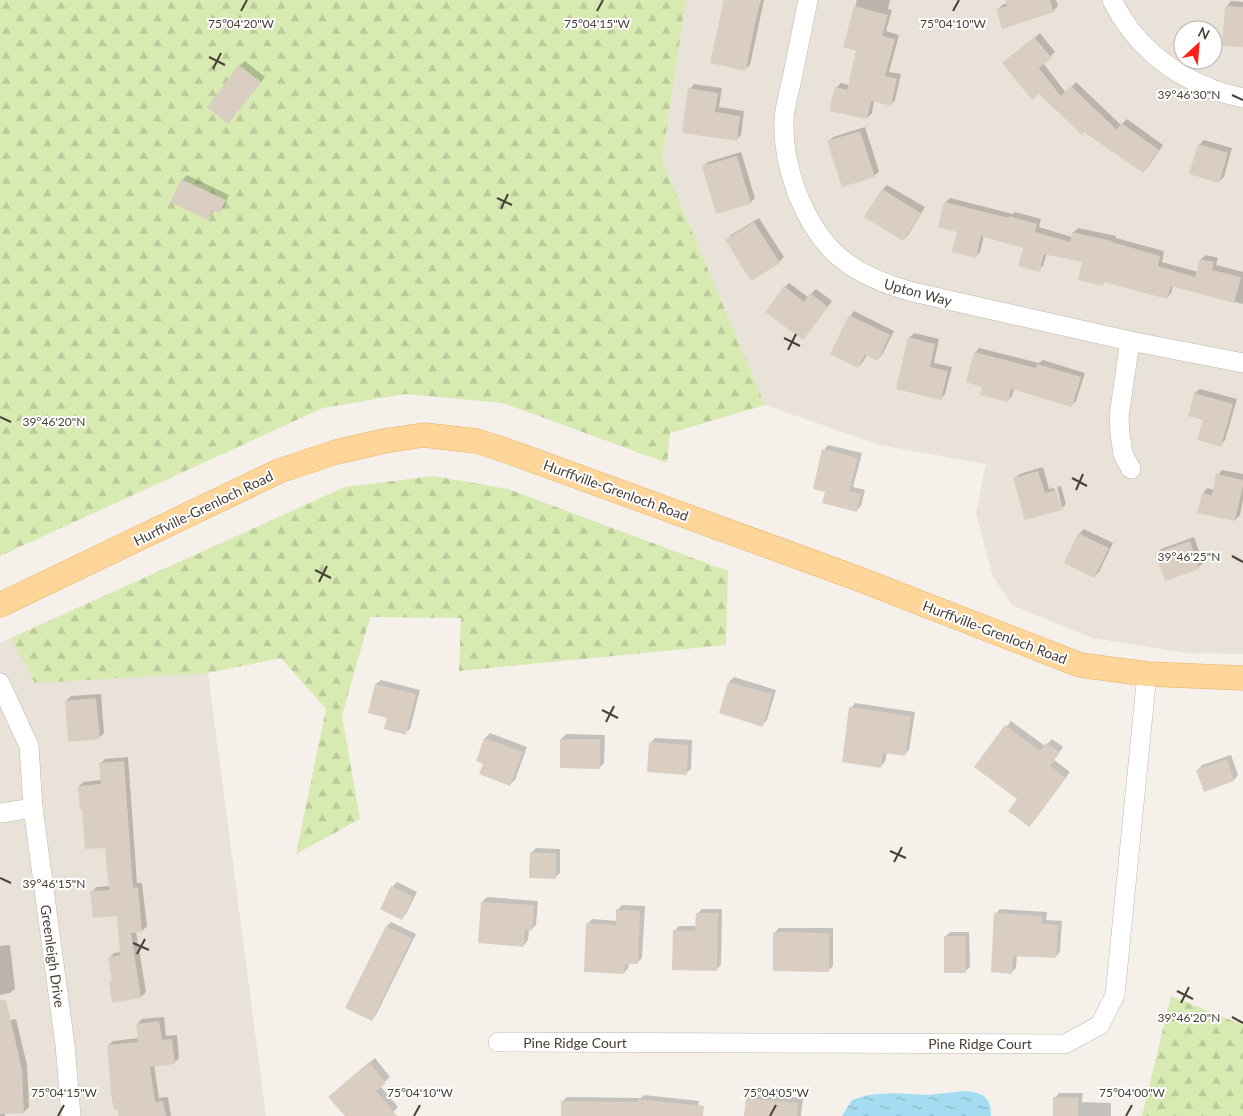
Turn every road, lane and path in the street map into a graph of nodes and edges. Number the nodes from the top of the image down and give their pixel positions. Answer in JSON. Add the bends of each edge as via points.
{"nodes":[{"id":1,"x":808,"y":0,"type":"edge"},
{"id":2,"x":1112,"y":0,"type":"edge"},
{"id":3,"x":1243,"y":98,"type":"edge"},
{"id":4,"x":1130,"y":341,"type":"junction"},
{"id":5,"x":1243,"y":363,"type":"edge"},
{"id":6,"x":1131,"y":469,"type":"dead end"},
{"id":7,"x":0,"y":605,"type":"edge"},
{"id":8,"x":1147,"y":674,"type":"junction"},
{"id":9,"x":1243,"y":678,"type":"edge"},
{"id":10,"x":0,"y":683,"type":"edge"},
{"id":11,"x":33,"y":808,"type":"junction"},
{"id":12,"x":0,"y":813,"type":"edge"},
{"id":13,"x":498,"y":1042,"type":"dead end"},
{"id":14,"x":71,"y":1116,"type":"edge"}],
"edges":[{"from":1,"to":4,"type":"street","name":"Upton Way","via":[[784,119],[786,148],[790,173],[809,220],[838,257],[890,286]]},
{"from":2,"to":3,"type":"street","via":[[1136,37],[1156,57],[1181,75],[1210,89]]},
{"from":4,"to":5,"type":"street","name":"Upton Way"},
{"from":4,"to":6,"type":"street","via":[[1119,416],[1123,454]]},
{"from":7,"to":8,"type":"main road","name":"Hurffville-Grenloch Road","via":[[279,471],[336,452],[424,435],[477,441],[513,453],[859,579],[1080,665]]},
{"from":8,"to":9,"type":"main road","name":"Hurffville-Grenloch Road"},
{"from":8,"to":13,"type":"street","name":"Pine Ridge Court","via":[[1115,995],[1100,1025],[1065,1044]]},
{"from":10,"to":11,"type":"street","name":"Greenleigh Drive","via":[[29,746]]},
{"from":11,"to":12,"type":"street"},
{"from":11,"to":14,"type":"street","name":"Greenleigh Drive","via":[[65,1045]]}]}
